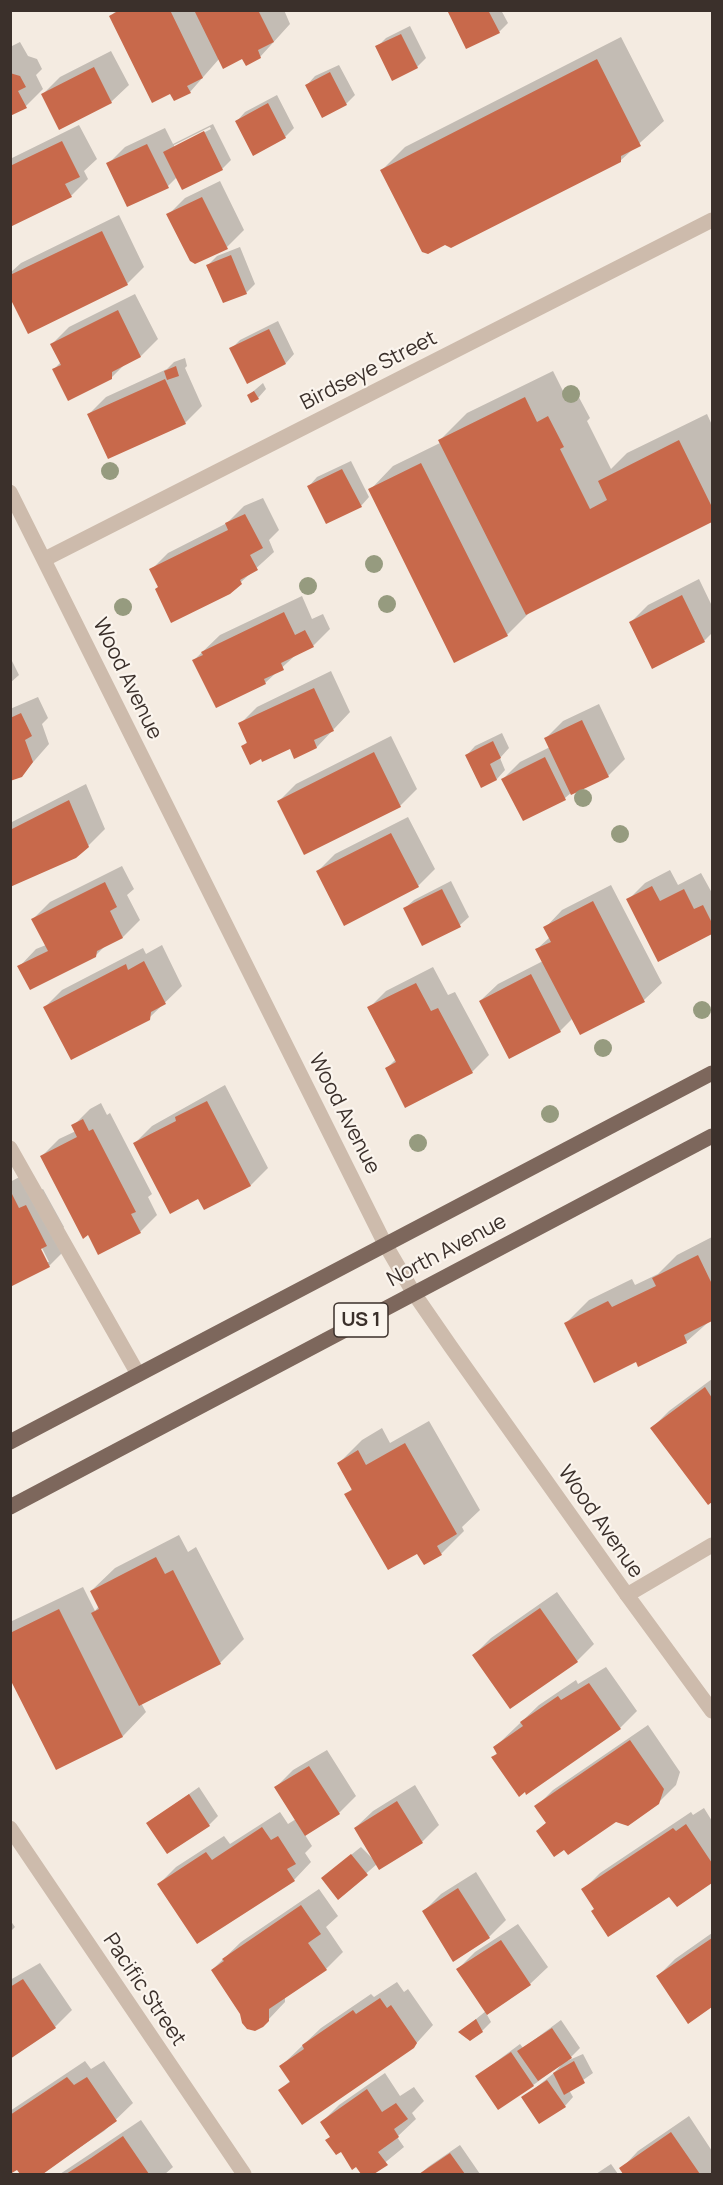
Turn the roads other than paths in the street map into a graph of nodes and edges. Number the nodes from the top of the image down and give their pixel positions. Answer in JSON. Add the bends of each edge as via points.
{"nodes":[{"id":1,"x":712,"y":220,"type":"edge"},
{"id":2,"x":10,"y":492,"type":"edge"},
{"id":3,"x":45,"y":559,"type":"junction"},
{"id":4,"x":712,"y":1073,"type":"edge"},
{"id":5,"x":712,"y":1136,"type":"edge"},
{"id":6,"x":10,"y":1148,"type":"edge"},
{"id":7,"x":385,"y":1244,"type":"junction"},
{"id":8,"x":413,"y":1292,"type":"junction"},
{"id":9,"x":138,"y":1374,"type":"junction"},
{"id":10,"x":10,"y":1442,"type":"edge"},
{"id":11,"x":10,"y":1507,"type":"edge"},
{"id":12,"x":712,"y":1545,"type":"edge"},
{"id":13,"x":627,"y":1595,"type":"junction"},
{"id":14,"x":712,"y":1711,"type":"edge"},
{"id":15,"x":10,"y":1828,"type":"edge"},
{"id":16,"x":244,"y":2175,"type":"edge"}],
"edges":[{"from":1,"to":3,"type":"street","name":"Birdseye Street"},
{"from":2,"to":3,"type":"street","name":"Wood Avenue"},
{"from":3,"to":7,"type":"street","name":"Wood Avenue"},
{"from":4,"to":7,"type":"main road","name":"North Avenue","number":"US 1"},
{"from":5,"to":8,"type":"main road","name":"North Avenue","number":"US 1"},
{"from":6,"to":9,"type":"street"},
{"from":7,"to":8,"type":"street","name":"Wood Avenue"},
{"from":7,"to":9,"type":"main road","name":"North Avenue","number":"US 1"},
{"from":8,"to":11,"type":"main road","name":"North Avenue","number":"US 1"},
{"from":8,"to":13,"type":"street","name":"Wood Avenue"},
{"from":9,"to":10,"type":"main road","name":"North Avenue","number":"US 1"},
{"from":12,"to":13,"type":"street"},
{"from":13,"to":14,"type":"street","name":"Wood Avenue"},
{"from":15,"to":16,"type":"street","name":"Pacific Street"}]}
